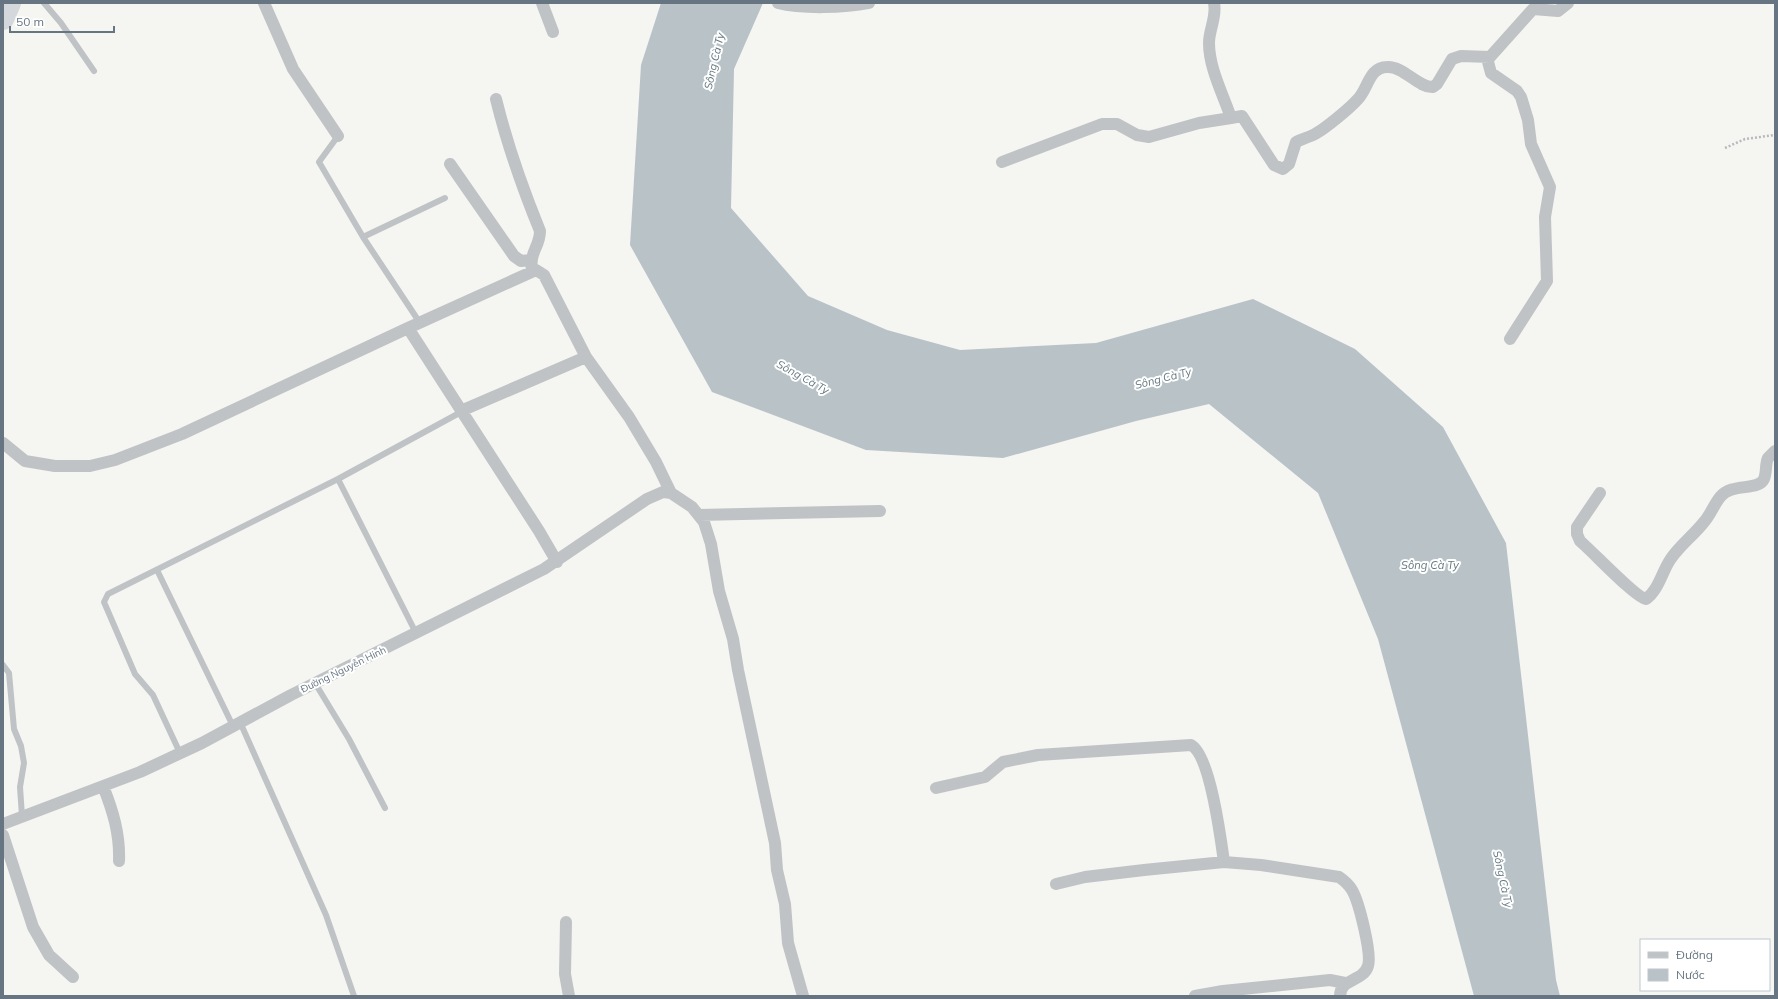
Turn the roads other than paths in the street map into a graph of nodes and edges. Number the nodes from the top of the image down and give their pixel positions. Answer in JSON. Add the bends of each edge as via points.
{"nodes":[{"id":1,"x":10,"y":3,"type":"edge"},
{"id":2,"x":44,"y":3,"type":"edge"},
{"id":3,"x":264,"y":3,"type":"edge"},
{"id":4,"x":542,"y":3,"type":"edge"},
{"id":5,"x":778,"y":3,"type":"edge"},
{"id":6,"x":869,"y":3,"type":"edge"},
{"id":7,"x":1214,"y":3,"type":"edge"},
{"id":8,"x":1568,"y":3,"type":"edge"},
{"id":9,"x":3,"y":19,"type":"edge"},
{"id":10,"x":553,"y":32,"type":"dead end"},
{"id":11,"x":1487,"y":58,"type":"junction"},
{"id":12,"x":94,"y":71,"type":"dead end"},
{"id":13,"x":496,"y":99,"type":"dead end"},
{"id":14,"x":1231,"y":118,"type":"junction"},
{"id":15,"x":338,"y":136,"type":"joint"},
{"id":16,"x":1002,"y":162,"type":"dead end"},
{"id":17,"x":450,"y":164,"type":"dead end"},
{"id":18,"x":445,"y":198,"type":"dead end"},
{"id":19,"x":363,"y":236,"type":"junction"},
{"id":20,"x":532,"y":266,"type":"junction"},
{"id":21,"x":414,"y":325,"type":"junction"},
{"id":22,"x":1510,"y":339,"type":"dead end"},
{"id":23,"x":586,"y":357,"type":"junction"},
{"id":24,"x":463,"y":410,"type":"junction"},
{"id":25,"x":3,"y":443,"type":"edge"},
{"id":26,"x":1775,"y":452,"type":"edge"},
{"id":27,"x":338,"y":479,"type":"junction"},
{"id":28,"x":671,"y":493,"type":"junction"},
{"id":29,"x":1600,"y":493,"type":"dead end"},
{"id":30,"x":880,"y":511,"type":"dead end"},
{"id":31,"x":699,"y":515,"type":"junction"},
{"id":32,"x":556,"y":562,"type":"junction"},
{"id":33,"x":157,"y":570,"type":"junction"},
{"id":34,"x":416,"y":633,"type":"junction"},
{"id":35,"x":3,"y":665,"type":"edge"},
{"id":36,"x":316,"y":683,"type":"junction"},
{"id":37,"x":236,"y":724,"type":"junction"},
{"id":38,"x":180,"y":754,"type":"junction"},
{"id":39,"x":103,"y":786,"type":"junction"},
{"id":40,"x":936,"y":788,"type":"dead end"},
{"id":41,"x":385,"y":808,"type":"dead end"},
{"id":42,"x":22,"y":816,"type":"junction"},
{"id":43,"x":3,"y":824,"type":"edge"},
{"id":44,"x":3,"y":835,"type":"edge"},
{"id":45,"x":119,"y":861,"type":"dead end"},
{"id":46,"x":1224,"y":862,"type":"junction"},
{"id":47,"x":1056,"y":884,"type":"dead end"},
{"id":48,"x":566,"y":922,"type":"dead end"},
{"id":49,"x":73,"y":977,"type":"dead end"},
{"id":50,"x":1345,"y":983,"type":"junction"},
{"id":51,"x":354,"y":996,"type":"edge"},
{"id":52,"x":569,"y":996,"type":"edge"},
{"id":53,"x":803,"y":996,"type":"edge"},
{"id":54,"x":1195,"y":996,"type":"edge"},
{"id":55,"x":1340,"y":996,"type":"edge"}],
"edges":[{"from":1,"to":9,"type":"highway"},
{"from":2,"to":12,"type":"lane"},
{"from":3,"to":15,"type":"street","via":[[293,68]]},
{"from":4,"to":10,"type":"street"},
{"from":5,"to":6,"type":"street","via":[[788,6],[858,6]]},
{"from":7,"to":14,"type":"street","via":[[1215,15],[1209,37],[1210,56]]},
{"from":8,"to":11,"type":"street","via":[[1558,11],[1533,9]]},
{"from":11,"to":14,"type":"street","via":[[1455,58],[1449,62],[1436,86],[1430,88],[1399,69],[1385,66],[1379,68],[1371,76],[1358,99],[1316,133],[1296,142],[1289,164],[1283,169],[1274,165],[1242,116]]},
{"from":11,"to":22,"type":"street","via":[[1491,73],[1517,91],[1521,97],[1528,120],[1531,144],[1550,187],[1545,217],[1547,281]]},
{"from":13,"to":20,"type":"street","via":[[521,186],[540,231]]},
{"from":14,"to":16,"type":"street","via":[[1199,123],[1149,137],[1137,135],[1117,124],[1102,124]]},
{"from":15,"to":19,"type":"lane","via":[[319,162]]},
{"from":17,"to":20,"type":"street","via":[[514,256]]},
{"from":18,"to":19,"type":"lane"},
{"from":19,"to":21,"type":"lane"},
{"from":20,"to":21,"type":"street"},
{"from":20,"to":23,"type":"street","via":[[544,275]]},
{"from":21,"to":24,"type":"street"},
{"from":21,"to":25,"type":"street","via":[[182,434],[115,460],[90,466],[55,466],[25,461]]},
{"from":23,"to":24,"type":"street"},
{"from":23,"to":28,"type":"street","via":[[629,417]]},
{"from":24,"to":27,"type":"lane"},
{"from":24,"to":32,"type":"street"},
{"from":26,"to":29,"type":"street","via":[[1768,458],[1761,482],[1731,488],[1721,496],[1705,521],[1672,557],[1651,596],[1646,599],[1626,585],[1580,541],[1577,527]]},
{"from":27,"to":33,"type":"lane"},
{"from":27,"to":34,"type":"lane"},
{"from":28,"to":31,"type":"street"},
{"from":28,"to":32,"type":"street","name":"Đường Nguyễn Hinh","via":[[663,492],[647,499]]},
{"from":30,"to":31,"type":"street"},
{"from":31,"to":53,"type":"street","via":[[711,544],[719,591],[733,639],[775,843],[777,870],[785,904],[788,943]]},
{"from":32,"to":34,"type":"street","name":"Đường Nguyễn Hinh"},
{"from":33,"to":37,"type":"lane"},
{"from":33,"to":38,"type":"lane","via":[[108,594],[104,602],[135,674],[152,695]]},
{"from":34,"to":36,"type":"street","name":"Đường Nguyễn Hinh"},
{"from":35,"to":42,"type":"lane","via":[[9,672],[14,729],[24,763],[20,787]]},
{"from":36,"to":37,"type":"street","name":"Đường Nguyễn Hinh"},
{"from":36,"to":41,"type":"lane"},
{"from":37,"to":38,"type":"street","name":"Đường Nguyễn Hinh"},
{"from":37,"to":51,"type":"lane","via":[[326,915]]},
{"from":38,"to":39,"type":"street","name":"Đường Nguyễn Hinh"},
{"from":39,"to":42,"type":"street","name":"Đường Nguyễn Hinh"},
{"from":39,"to":45,"type":"street","via":[[117,825]]},
{"from":40,"to":46,"type":"street","via":[[986,777],[1003,762],[1038,755],[1191,745],[1198,752],[1210,786]]},
{"from":42,"to":43,"type":"street","name":"Đường Nguyễn Hinh"},
{"from":44,"to":49,"type":"street","via":[[33,928],[49,955]]},
{"from":46,"to":47,"type":"street","via":[[1136,870]]},
{"from":46,"to":50,"type":"street","via":[[1326,875],[1344,880],[1356,898],[1369,958],[1368,966],[1362,975]]},
{"from":48,"to":52,"type":"street","via":[[565,974]]},
{"from":50,"to":54,"type":"street","via":[[1330,980]]},
{"from":50,"to":55,"type":"street","via":[[1340,990]]}]}
